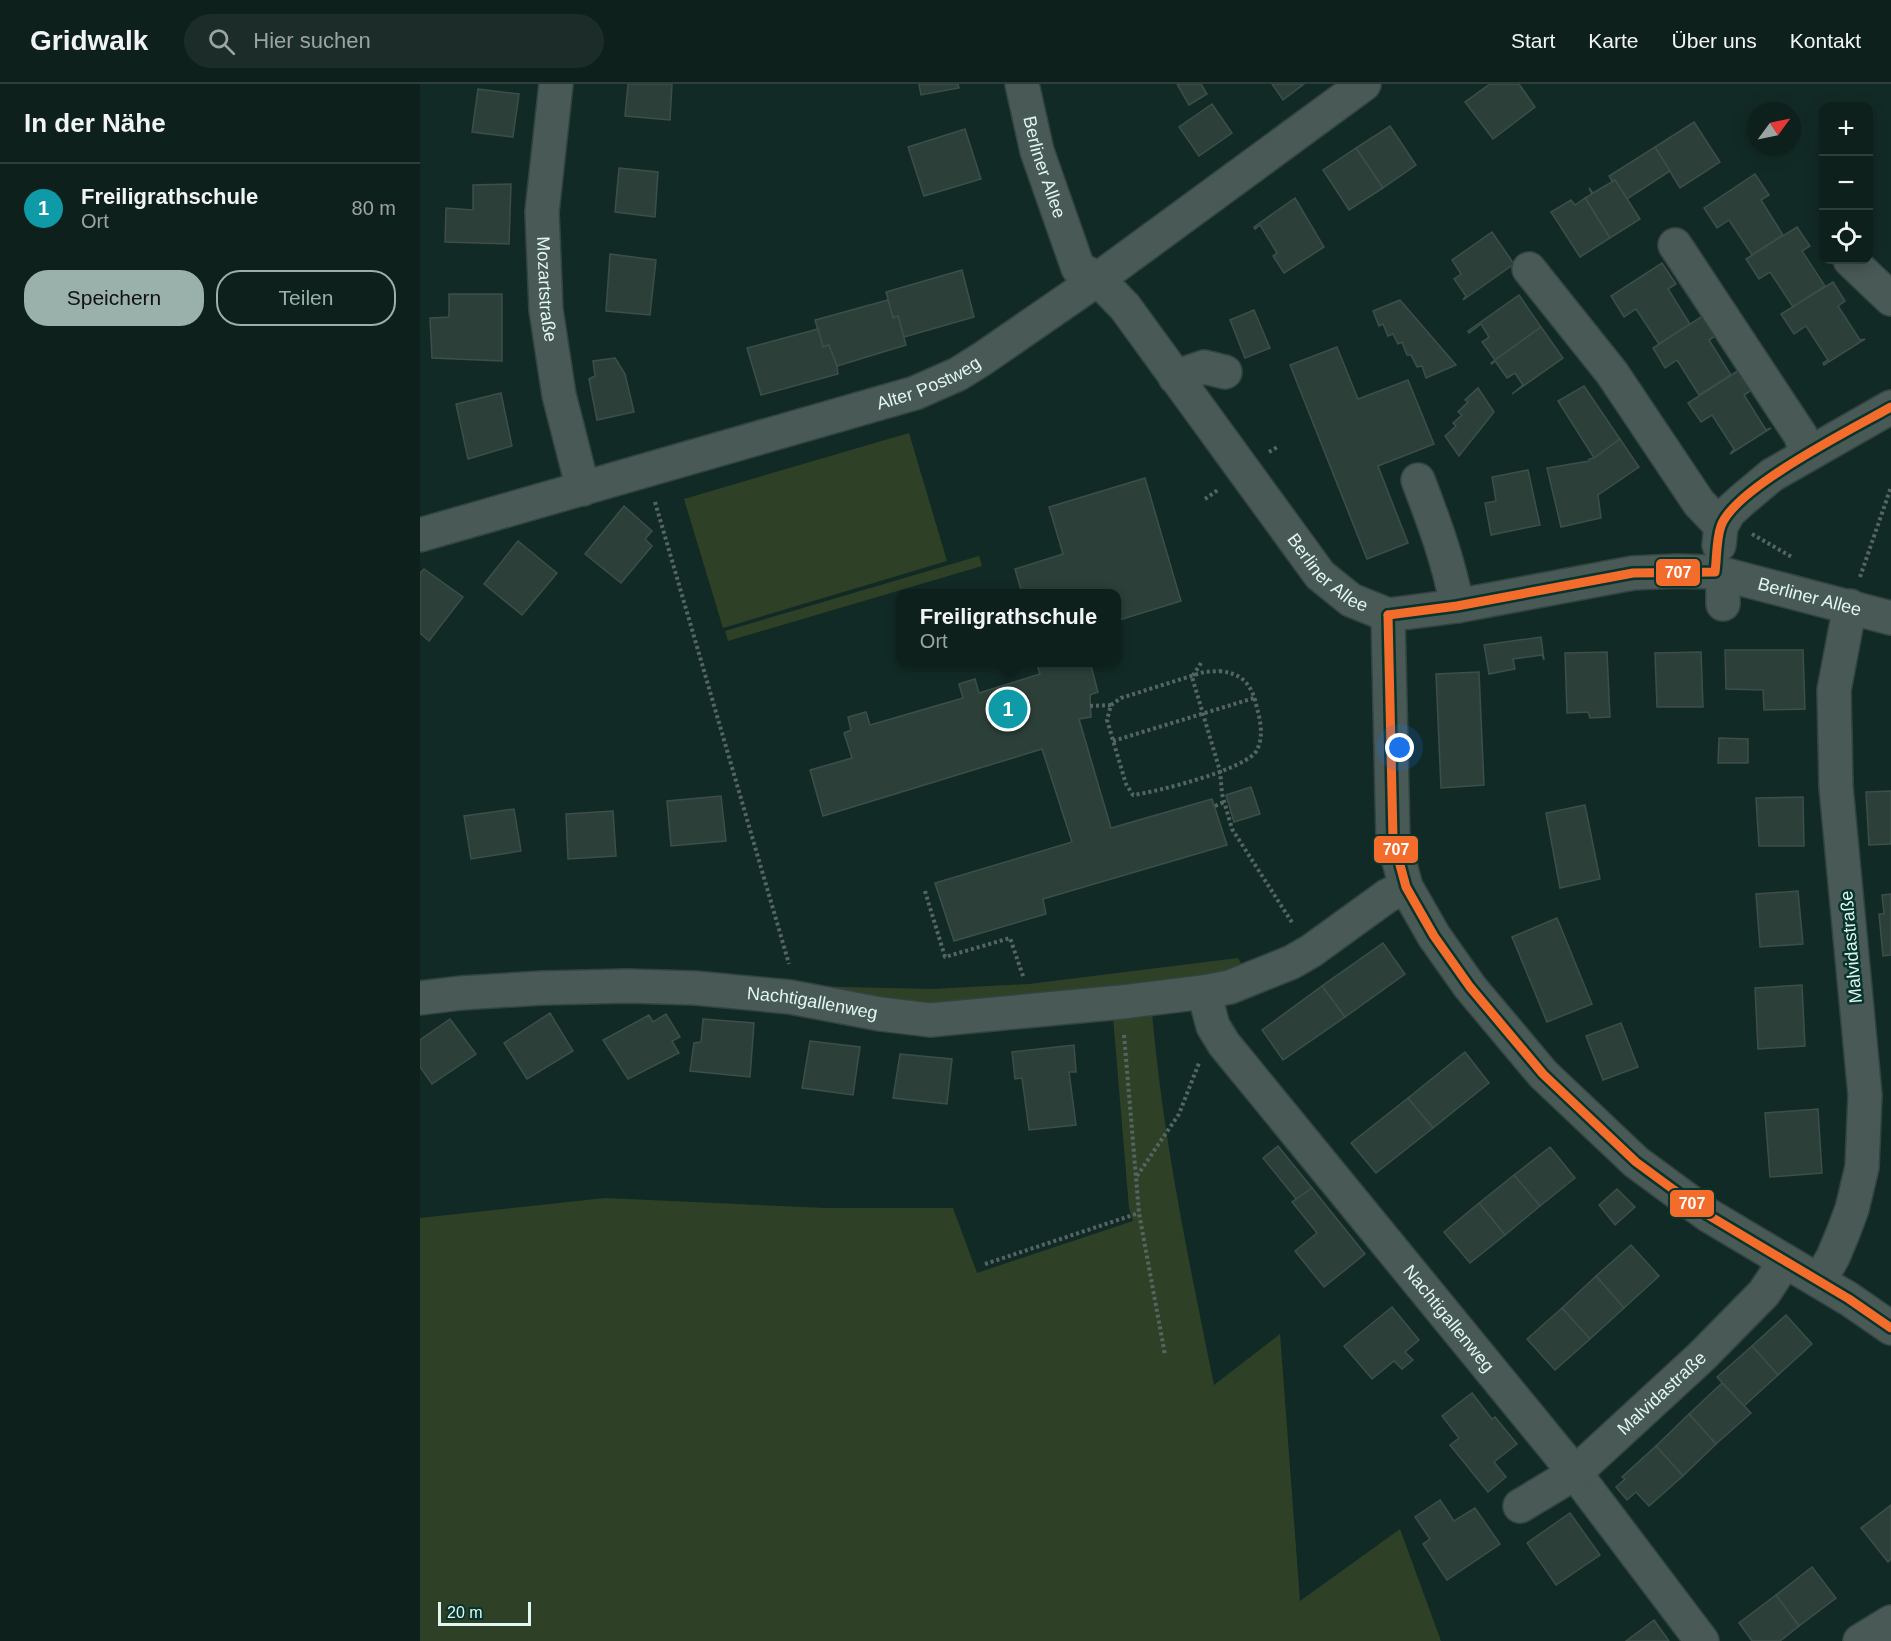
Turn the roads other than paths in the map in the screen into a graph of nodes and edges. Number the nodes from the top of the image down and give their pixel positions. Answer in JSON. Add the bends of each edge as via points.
{"nodes":[{"id":1,"x":556,"y":84,"type":"edge"},
{"id":2,"x":1022,"y":84,"type":"edge"},
{"id":3,"x":1365,"y":84,"type":"edge"},
{"id":4,"x":1675,"y":245,"type":"dead end"},
{"id":5,"x":1854,"y":264,"type":"edge"},
{"id":6,"x":1529,"y":269,"type":"dead end"},
{"id":7,"x":1098,"y":279,"type":"junction"},
{"id":8,"x":1891,"y":299,"type":"edge"},
{"id":9,"x":1225,"y":372,"type":"dead end"},
{"id":10,"x":1175,"y":377,"type":"junction"},
{"id":11,"x":1891,"y":407,"type":"edge"},
{"id":12,"x":1806,"y":455,"type":"junction"},
{"id":13,"x":1418,"y":480,"type":"dead end"},
{"id":14,"x":583,"y":489,"type":"junction"},
{"id":15,"x":1733,"y":528,"type":"junction"},
{"id":16,"x":420,"y":535,"type":"edge"},
{"id":17,"x":1720,"y":583,"type":"junction"},
{"id":18,"x":1457,"y":606,"type":"junction"},
{"id":19,"x":1850,"y":606,"type":"junction"},
{"id":20,"x":1388,"y":615,"type":"junction"},
{"id":21,"x":1891,"y":618,"type":"edge"},
{"id":22,"x":1406,"y":887,"type":"junction"},
{"id":23,"x":1204,"y":992,"type":"junction"},
{"id":24,"x":420,"y":998,"type":"edge"},
{"id":25,"x":1785,"y":1261,"type":"junction"},
{"id":26,"x":1819,"y":1281,"type":"junction"},
{"id":27,"x":1891,"y":1328,"type":"edge"},
{"id":28,"x":1575,"y":1473,"type":"junction"},
{"id":29,"x":1520,"y":1506,"type":"dead end"},
{"id":30,"x":1891,"y":1622,"type":"edge"},
{"id":31,"x":1702,"y":1641,"type":"edge"},
{"id":32,"x":1860,"y":1641,"type":"edge"}],
"edges":[{"from":1,"to":14,"type":"street","name":"Mozartstraße","via":[[542,212],[546,310],[559,395]]},
{"from":2,"to":7,"type":"street","name":"Berliner Allee","via":[[1036,151],[1071,251],[1078,268]]},
{"from":3,"to":7,"type":"street","name":"Alter Postweg"},
{"from":4,"to":12,"type":"street","via":[[1801,436]]},
{"from":5,"to":8,"type":"street"},
{"from":6,"to":15,"type":"street","via":[[1612,373],[1699,503]]},
{"from":7,"to":10,"type":"street","name":"Berliner Allee","via":[[1125,307]]},
{"from":7,"to":14,"type":"street","name":"Alter Postweg","via":[[958,375],[926,388]]},
{"from":9,"to":10,"type":"street","via":[[1204,367]]},
{"from":10,"to":20,"type":"street","name":"Berliner Allee","via":[[1320,575],[1351,600]]},
{"from":11,"to":12,"type":"street"},
{"from":12,"to":15,"type":"street","via":[[1772,476],[1728,512]]},
{"from":13,"to":18,"type":"street","via":[[1452,574]]},
{"from":14,"to":16,"type":"street","name":"Alter Postweg"},
{"from":15,"to":17,"type":"street"},
{"from":17,"to":18,"type":"street","name":"Berliner Allee","via":[[1633,573],[1567,598],[1493,613]]},
{"from":17,"to":19,"type":"street","name":"Berliner Allee"},
{"from":18,"to":20,"type":"street","name":"Berliner Allee"},
{"from":19,"to":21,"type":"street","name":"Berliner Allee"},
{"from":19,"to":26,"type":"street","name":"Malvidastraße","via":[[1834,690],[1836,787],[1865,1095],[1862,1167],[1843,1233]]},
{"from":20,"to":22,"type":"street","via":[[1393,839]]},
{"from":22,"to":23,"type":"street","name":"Nachtigallenweg","via":[[1292,962],[1230,987]]},
{"from":22,"to":25,"type":"street","via":[[1470,987],[1543,1074],[1636,1162],[1708,1215]]},
{"from":23,"to":24,"type":"street","name":"Nachtigallenweg","via":[[930,1020],[790,997],[695,988],[542,988]]},
{"from":23,"to":28,"type":"street","name":"Nachtigallenweg","via":[[1213,1026],[1224,1044]]},
{"from":25,"to":26,"type":"street"},
{"from":25,"to":28,"type":"street","name":"Malvidastraße","via":[[1764,1293],[1701,1357]]},
{"from":26,"to":27,"type":"street"},
{"from":28,"to":29,"type":"street","name":"Malvidastraße"},
{"from":28,"to":31,"type":"street","name":"Nachtigallenweg"},
{"from":30,"to":32,"type":"street"}]}
